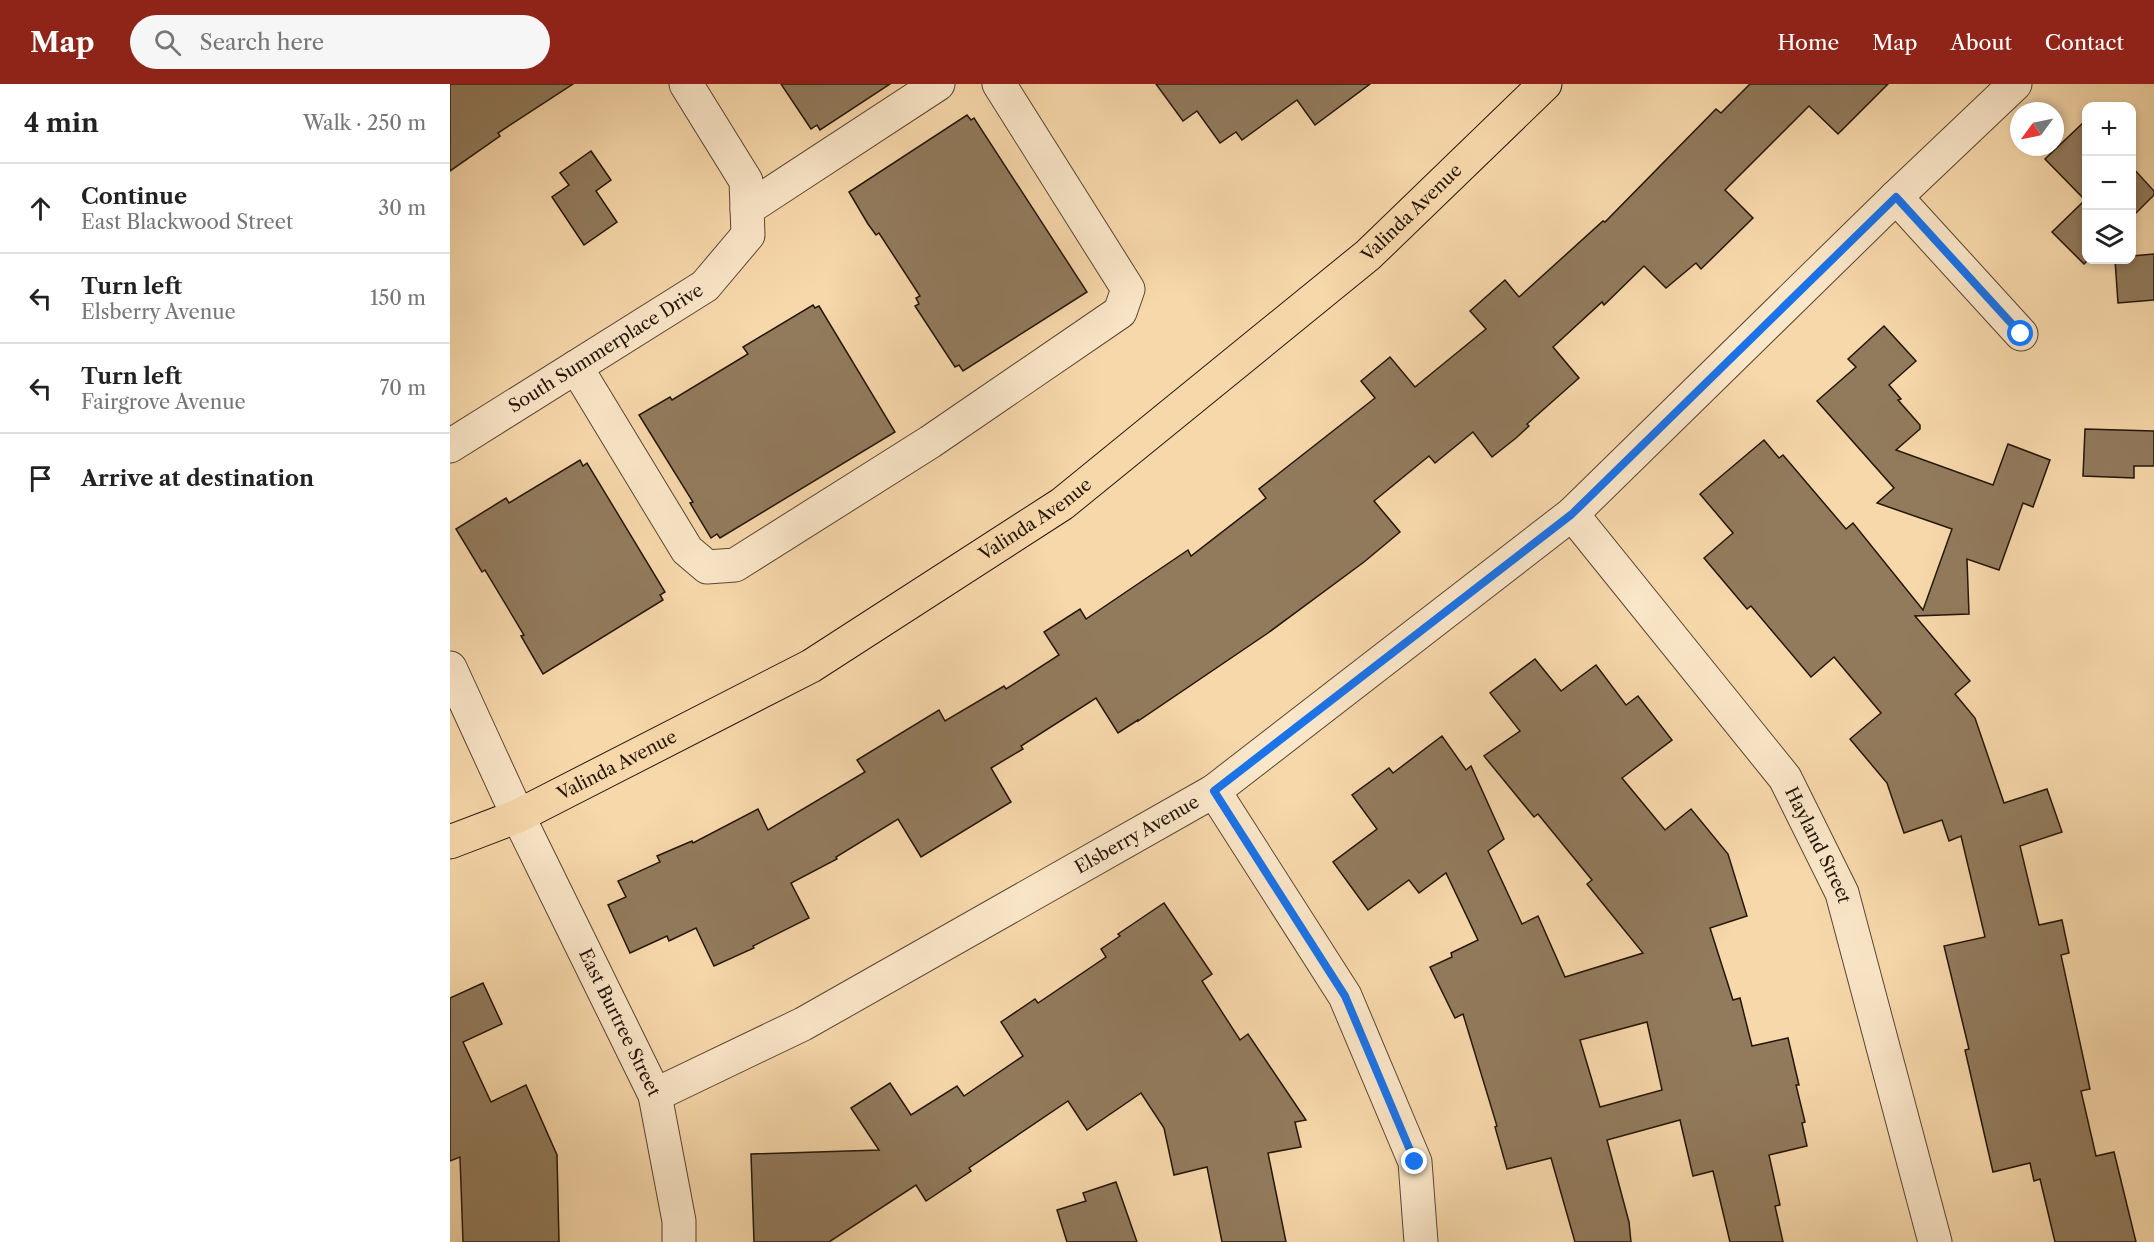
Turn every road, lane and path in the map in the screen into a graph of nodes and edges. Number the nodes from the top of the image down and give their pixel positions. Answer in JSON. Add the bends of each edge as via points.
{"nodes":[{"id":1,"x":686,"y":84,"type":"edge"},
{"id":2,"x":938,"y":84,"type":"edge"},
{"id":3,"x":999,"y":84,"type":"edge"},
{"id":4,"x":1545,"y":84,"type":"edge"},
{"id":5,"x":2015,"y":84,"type":"edge"},
{"id":6,"x":1896,"y":197,"type":"junction"},
{"id":7,"x":748,"y":222,"type":"junction"},
{"id":8,"x":2021,"y":334,"type":"dead end"},
{"id":9,"x":576,"y":367,"type":"junction"},
{"id":10,"x":450,"y":446,"type":"edge"},
{"id":11,"x":1572,"y":514,"type":"junction"},
{"id":12,"x":450,"y":669,"type":"edge"},
{"id":13,"x":1214,"y":791,"type":"junction"},
{"id":14,"x":518,"y":816,"type":"junction"},
{"id":15,"x":450,"y":842,"type":"edge"},
{"id":16,"x":655,"y":1095,"type":"junction"},
{"id":17,"x":679,"y":1242,"type":"edge"},
{"id":18,"x":1421,"y":1242,"type":"edge"},
{"id":19,"x":1935,"y":1242,"type":"edge"}],
"edges":[{"from":1,"to":7,"type":"street","via":[[746,181]]},
{"from":2,"to":7,"type":"street","name":"South Summerplace Drive"},
{"from":3,"to":9,"type":"street","via":[[1128,289],[1120,312],[930,442],[735,565],[707,567],[687,550]]},
{"from":4,"to":14,"type":"main road","name":"Valinda Avenue","via":[[1368,255],[1062,504],[811,666]]},
{"from":5,"to":6,"type":"street","name":"Elsberry Avenue"},
{"from":6,"to":8,"type":"street"},
{"from":6,"to":11,"type":"street","name":"Elsberry Avenue"},
{"from":7,"to":9,"type":"street","name":"South Summerplace Drive","via":[[705,286]]},
{"from":9,"to":10,"type":"street","name":"South Summerplace Drive"},
{"from":11,"to":13,"type":"street","name":"Elsberry Avenue"},
{"from":11,"to":19,"type":"street","name":"Hayland Street","via":[[1791,788],[1842,893]]},
{"from":12,"to":14,"type":"street","name":"East Burtree Street"},
{"from":13,"to":16,"type":"street","name":"Elsberry Avenue","via":[[803,1024]]},
{"from":13,"to":18,"type":"street","via":[[1345,996],[1415,1162]]},
{"from":14,"to":15,"type":"main road","name":"Valinda Avenue"},
{"from":14,"to":16,"type":"street","name":"East Burtree Street"},
{"from":16,"to":17,"type":"street","name":"East Burtree Street","via":[[679,1221]]}]}
